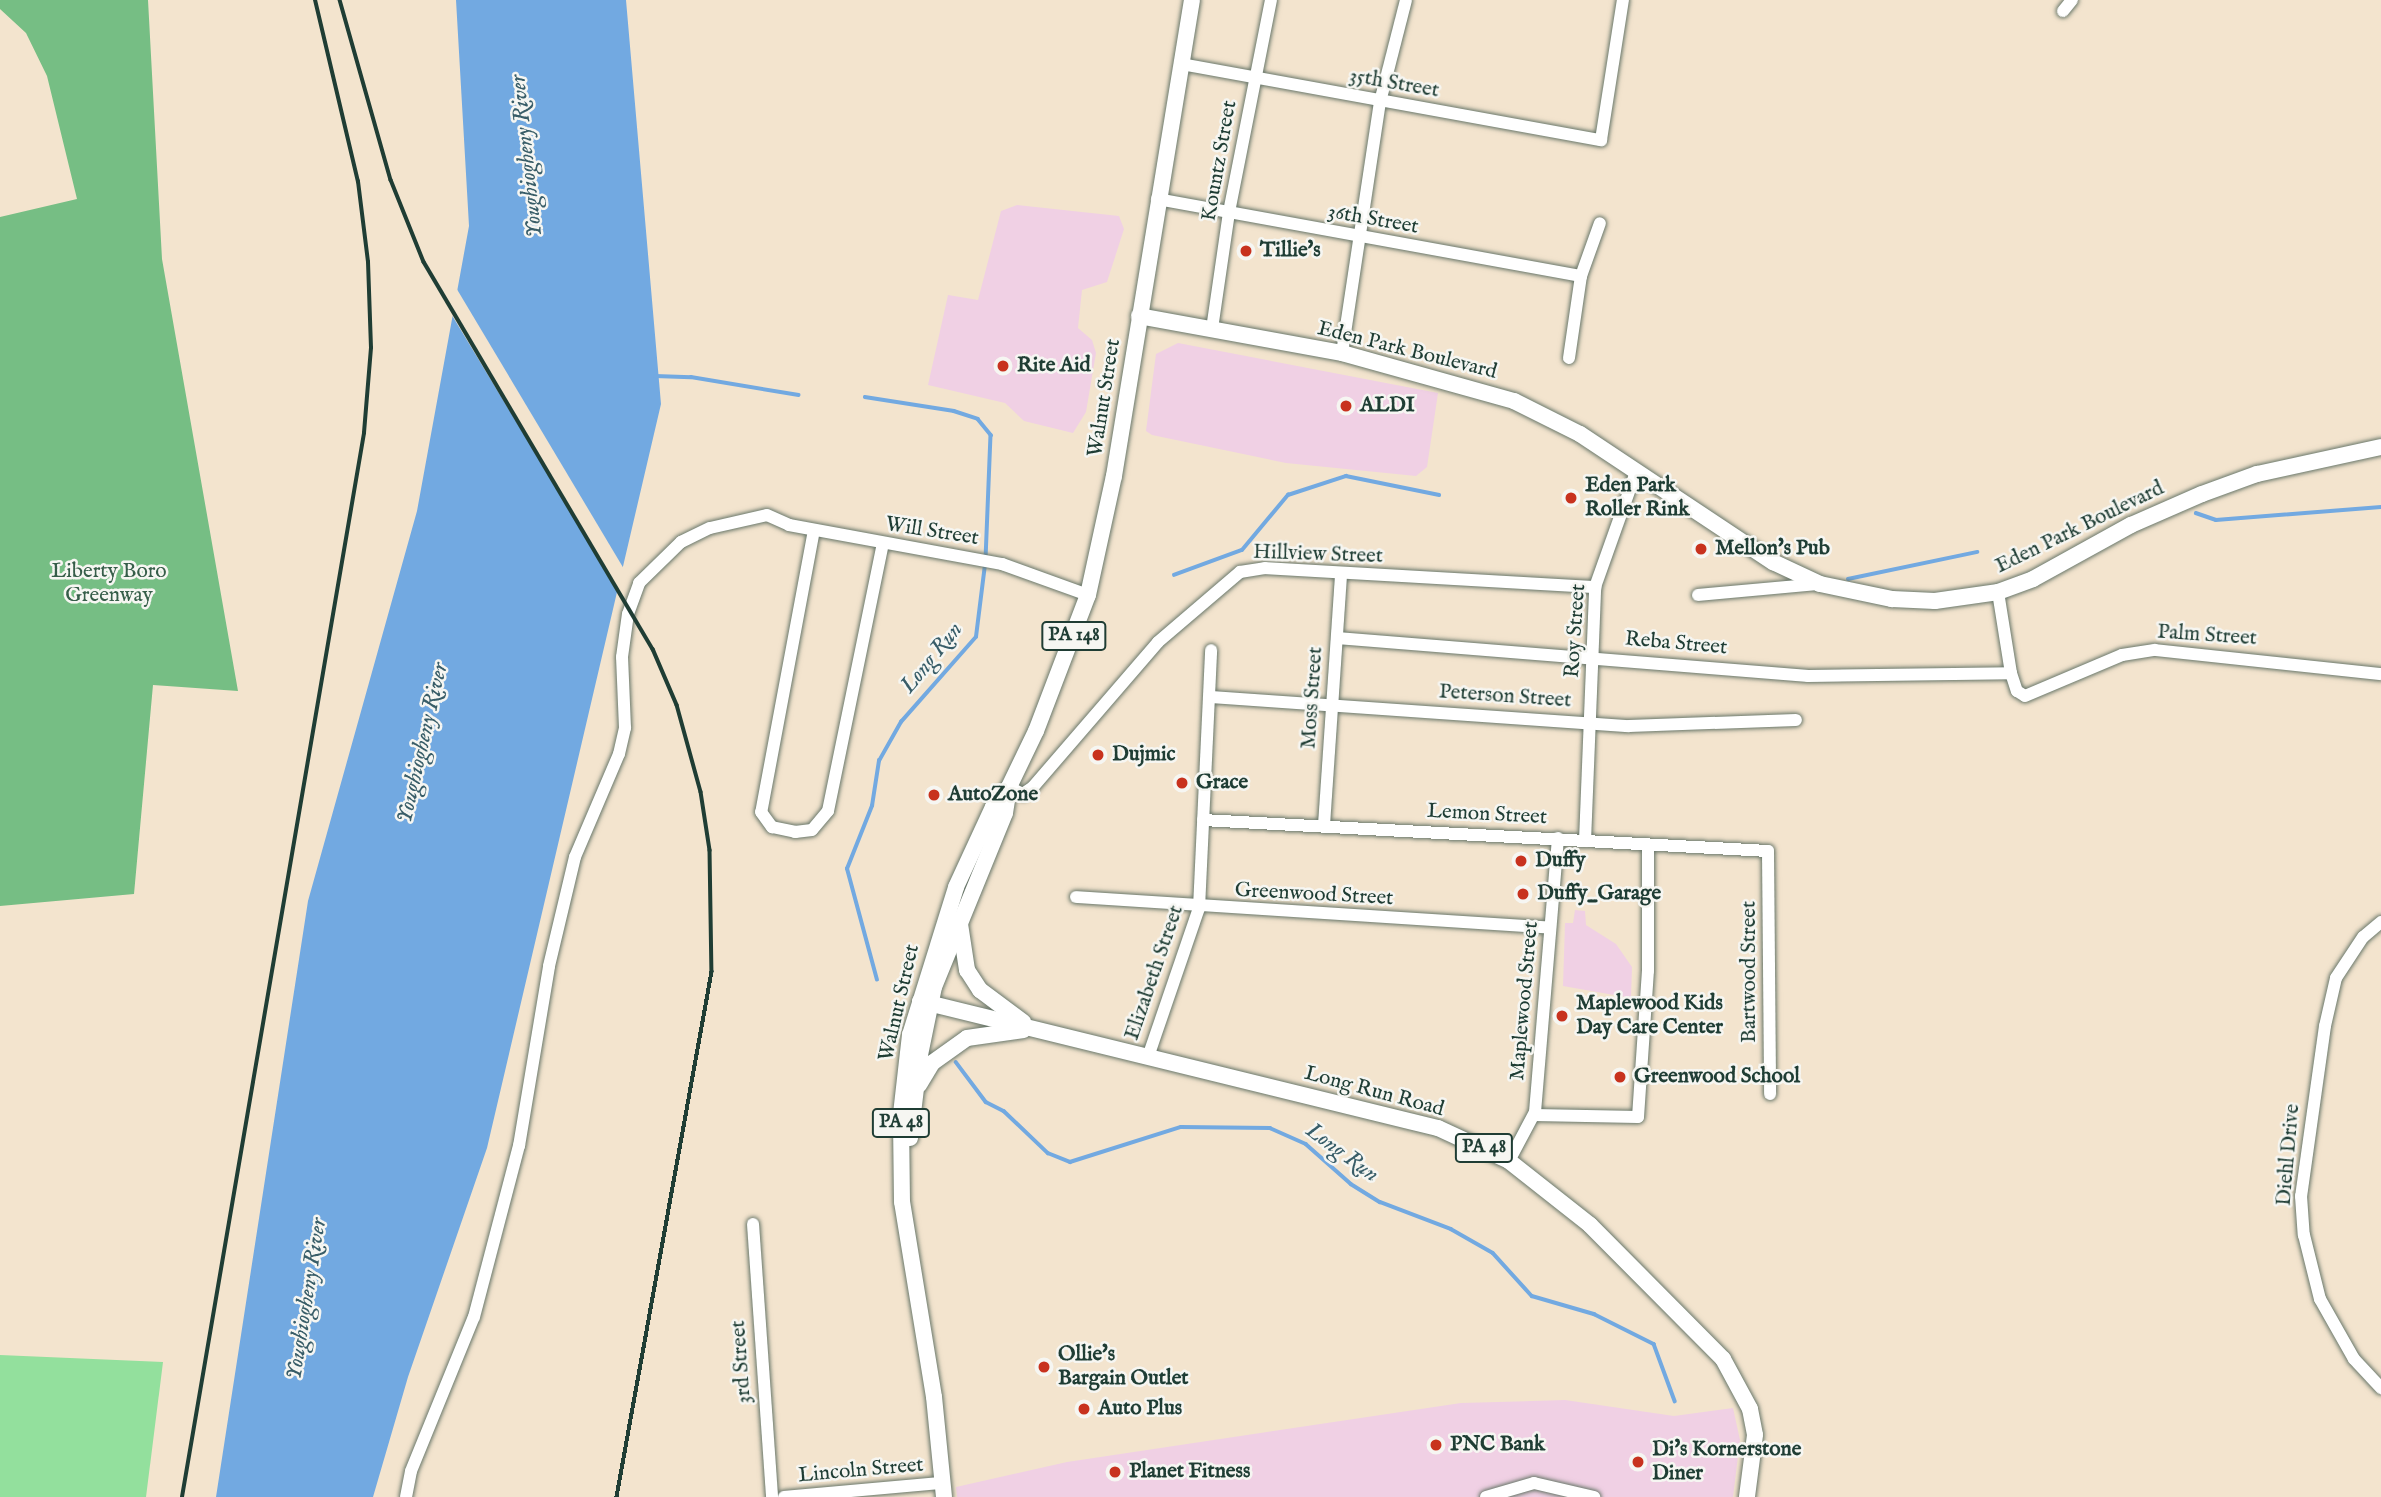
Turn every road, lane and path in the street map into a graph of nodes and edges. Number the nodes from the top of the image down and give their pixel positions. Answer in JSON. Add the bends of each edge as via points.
{"nodes":[{"id":1,"x":1192,"y":0,"type":"edge"},
{"id":2,"x":1271,"y":0,"type":"edge"},
{"id":3,"x":1406,"y":0,"type":"edge"},
{"id":4,"x":1623,"y":0,"type":"edge"},
{"id":5,"x":2072,"y":0,"type":"edge"},
{"id":6,"x":2063,"y":11,"type":"dead end"},
{"id":7,"x":1181,"y":64,"type":"junction"},
{"id":8,"x":1255,"y":77,"type":"junction"},
{"id":9,"x":1380,"y":102,"type":"junction"},
{"id":10,"x":1157,"y":199,"type":"junction"},
{"id":11,"x":1229,"y":212,"type":"junction"},
{"id":12,"x":1600,"y":223,"type":"dead end"},
{"id":13,"x":1361,"y":237,"type":"junction"},
{"id":14,"x":1581,"y":276,"type":"junction"},
{"id":15,"x":1139,"y":316,"type":"junction"},
{"id":16,"x":1212,"y":329,"type":"junction"},
{"id":17,"x":1342,"y":353,"type":"junction"},
{"id":18,"x":1569,"y":358,"type":"dead end"},
{"id":19,"x":2381,"y":447,"type":"edge"},
{"id":20,"x":1636,"y":472,"type":"junction"},
{"id":21,"x":814,"y":530,"type":"junction"},
{"id":22,"x":883,"y":544,"type":"junction"},
{"id":23,"x":1340,"y":574,"type":"junction"},
{"id":24,"x":1820,"y":584,"type":"junction"},
{"id":25,"x":1595,"y":587,"type":"junction"},
{"id":26,"x":1998,"y":592,"type":"junction"},
{"id":27,"x":1088,"y":595,"type":"junction"},
{"id":28,"x":1698,"y":595,"type":"dead end"},
{"id":29,"x":1337,"y":638,"type":"junction"},
{"id":30,"x":1211,"y":650,"type":"dead end"},
{"id":31,"x":1594,"y":656,"type":"junction"},
{"id":32,"x":2011,"y":673,"type":"junction"},
{"id":33,"x":2381,"y":674,"type":"edge"},
{"id":34,"x":1210,"y":697,"type":"junction"},
{"id":35,"x":1332,"y":704,"type":"junction"},
{"id":36,"x":1796,"y":720,"type":"dead end"},
{"id":37,"x":1589,"y":722,"type":"junction"},
{"id":38,"x":1009,"y":788,"type":"junction"},
{"id":39,"x":1203,"y":820,"type":"junction"},
{"id":40,"x":1324,"y":825,"type":"junction"},
{"id":41,"x":1558,"y":838,"type":"junction"},
{"id":42,"x":1585,"y":841,"type":"junction"},
{"id":43,"x":1648,"y":847,"type":"junction"},
{"id":44,"x":1769,"y":851,"type":"joint"},
{"id":45,"x":1076,"y":897,"type":"dead end"},
{"id":46,"x":1199,"y":908,"type":"junction"},
{"id":47,"x":960,"y":915,"type":"junction"},
{"id":48,"x":2381,"y":922,"type":"edge"},
{"id":49,"x":1550,"y":928,"type":"junction"},
{"id":50,"x":925,"y":1003,"type":"junction"},
{"id":51,"x":1034,"y":1029,"type":"junction"},
{"id":52,"x":1148,"y":1057,"type":"junction"},
{"id":53,"x":914,"y":1093,"type":"junction"},
{"id":54,"x":1770,"y":1094,"type":"dead end"},
{"id":55,"x":1534,"y":1115,"type":"junction"},
{"id":56,"x":1509,"y":1161,"type":"junction"},
{"id":57,"x":753,"y":1224,"type":"dead end"},
{"id":58,"x":912,"y":1245,"type":"junction"},
{"id":59,"x":2381,"y":1388,"type":"edge"},
{"id":60,"x":943,"y":1490,"type":"edge"},
{"id":61,"x":406,"y":1497,"type":"edge"},
{"id":62,"x":772,"y":1497,"type":"edge"},
{"id":63,"x":784,"y":1497,"type":"edge"},
{"id":64,"x":1486,"y":1497,"type":"edge"},
{"id":65,"x":1594,"y":1497,"type":"edge"},
{"id":66,"x":1747,"y":1497,"type":"edge"}],
"edges":[{"from":1,"to":7,"type":"main road","name":"Walnut Street","number":"PA 148"},
{"from":2,"to":8,"type":"street","name":"Kountz Street"},
{"from":3,"to":9,"type":"street"},
{"from":4,"to":9,"type":"street","name":"35th Street","via":[[1601,140]]},
{"from":5,"to":6,"type":"street"},
{"from":7,"to":8,"type":"street","name":"35th Street"},
{"from":7,"to":10,"type":"main road","name":"Walnut Street","number":"PA 148"},
{"from":8,"to":9,"type":"street","name":"35th Street"},
{"from":8,"to":11,"type":"street","name":"Kountz Street"},
{"from":9,"to":13,"type":"street"},
{"from":10,"to":11,"type":"street","name":"36th Street"},
{"from":10,"to":15,"type":"main road","name":"Walnut Street","number":"PA 148"},
{"from":11,"to":13,"type":"street","name":"36th Street"},
{"from":11,"to":16,"type":"street","name":"Kountz Street"},
{"from":12,"to":14,"type":"street"},
{"from":13,"to":14,"type":"street","name":"36th Street"},
{"from":13,"to":17,"type":"street"},
{"from":14,"to":18,"type":"street"},
{"from":15,"to":16,"type":"main road","name":"Eden Park Boulevard"},
{"from":15,"to":27,"type":"main road","name":"Walnut Street","number":"PA 148","via":[[1103,536]]},
{"from":16,"to":17,"type":"main road","name":"Eden Park Boulevard"},
{"from":17,"to":20,"type":"main road","name":"Eden Park Boulevard","via":[[1514,401],[1580,434]]},
{"from":19,"to":26,"type":"main road","name":"Eden Park Boulevard","via":[[2257,474],[2202,494]]},
{"from":20,"to":24,"type":"main road","name":"Eden Park Boulevard","via":[[1773,562]]},
{"from":20,"to":25,"type":"street","name":"Roy Street"},
{"from":21,"to":22,"type":"street","name":"Will Street"},
{"from":21,"to":22,"type":"street","via":[[761,812],[772,827],[795,832],[812,830],[828,811]]},
{"from":21,"to":61,"type":"street","name":"Will Street","via":[[767,515],[710,528],[681,542],[639,583],[628,614],[622,657],[625,728],[619,754],[575,857],[548,966],[519,1146],[474,1317],[411,1471]]},
{"from":22,"to":27,"type":"street","name":"Will Street","via":[[1002,564]]},
{"from":23,"to":25,"type":"street","name":"Hillview Street"},
{"from":23,"to":29,"type":"street","name":"Moss Street"},
{"from":23,"to":38,"type":"street","name":"Hillview Street","via":[[1252,569],[1224,582],[1158,642],[1033,787],[1023,794]]},
{"from":24,"to":26,"type":"main road","name":"Eden Park Boulevard","via":[[1892,599],[1935,601]]},
{"from":24,"to":28,"type":"street"},
{"from":25,"to":31,"type":"street","name":"Roy Street"},
{"from":26,"to":32,"type":"street"},
{"from":27,"to":38,"type":"main road","name":"Walnut Street","number":"PA 148","via":[[1053,690]]},
{"from":29,"to":31,"type":"street","name":"Reba Street"},
{"from":29,"to":35,"type":"street","name":"Moss Street"},
{"from":30,"to":34,"type":"street","name":"Elizabeth Street"},
{"from":31,"to":32,"type":"street","name":"Reba Street","via":[[1808,676]]},
{"from":31,"to":37,"type":"street","name":"Roy Street"},
{"from":32,"to":33,"type":"street","name":"Palm Street","via":[[2017,691],[2029,696],[2122,655],[2179,649]]},
{"from":34,"to":35,"type":"street","name":"Peterson Street"},
{"from":34,"to":39,"type":"street","name":"Elizabeth Street"},
{"from":35,"to":37,"type":"street","name":"Peterson Street"},
{"from":35,"to":40,"type":"street","name":"Moss Street"},
{"from":36,"to":37,"type":"street","name":"Peterson Street","via":[[1629,726]]},
{"from":37,"to":42,"type":"street","name":"Roy Street"},
{"from":38,"to":47,"type":"main road","name":"Walnut Street","number":"PA 148","via":[[1005,813]]},
{"from":38,"to":50,"type":"main road","name":"Walnut Street","number":"PA 148","via":[[992,807],[956,887]]},
{"from":39,"to":40,"type":"street","name":"Lemon Street"},
{"from":39,"to":46,"type":"street","name":"Elizabeth Street"},
{"from":40,"to":41,"type":"street","name":"Lemon Street"},
{"from":41,"to":42,"type":"street","name":"Lemon Street"},
{"from":41,"to":49,"type":"street","name":"Maplewood Street"},
{"from":42,"to":43,"type":"street","name":"Lemon Street"},
{"from":43,"to":44,"type":"street","name":"Lemon Street"},
{"from":43,"to":55,"type":"street","via":[[1648,971],[1638,1117]]},
{"from":44,"to":54,"type":"street","name":"Bartwood Street"},
{"from":45,"to":46,"type":"street","name":"Greenwood Street"},
{"from":46,"to":49,"type":"street","name":"Greenwood Street"},
{"from":46,"to":52,"type":"street","name":"Elizabeth Street"},
{"from":47,"to":50,"type":"main road","name":"Walnut Street","number":"PA 148"},
{"from":47,"to":51,"type":"main road","via":[[962,951],[980,990]]},
{"from":48,"to":59,"type":"street","name":"Diehl Drive","via":[[2347,957],[2336,978],[2320,1053],[2301,1196],[2304,1235],[2320,1299],[2354,1359]]},
{"from":49,"to":55,"type":"street","name":"Maplewood Street"},
{"from":50,"to":51,"type":"main road","name":"Long Run Road","number":"PA 48"},
{"from":50,"to":53,"type":"main road","name":"Walnut Street","number":"PA 148"},
{"from":50,"to":58,"type":"main road","name":"Walnut Street","number":"PA 48","via":[[905,1067],[899,1158],[902,1202]]},
{"from":51,"to":52,"type":"main road","name":"Long Run Road","number":"PA 48"},
{"from":51,"to":53,"type":"main road","number":"PA 48","via":[[967,1038],[932,1063]]},
{"from":52,"to":56,"type":"main road","name":"Long Run Road","number":"PA 48","via":[[1438,1129]]},
{"from":53,"to":58,"type":"main road","name":"Walnut Street","number":"PA 48"},
{"from":55,"to":56,"type":"street","name":"Maplewood Street"},
{"from":56,"to":66,"type":"main road","name":"Long Run Road","number":"PA 48","via":[[1590,1225],[1723,1359],[1750,1409],[1755,1435]]},
{"from":57,"to":62,"type":"street","name":"3rd Street"},
{"from":58,"to":60,"type":"main road","name":"Walnut Street","number":"PA 48"},
{"from":60,"to":63,"type":"street","name":"Lincoln Street"},
{"from":64,"to":65,"type":"street","via":[[1534,1483]]}]}
